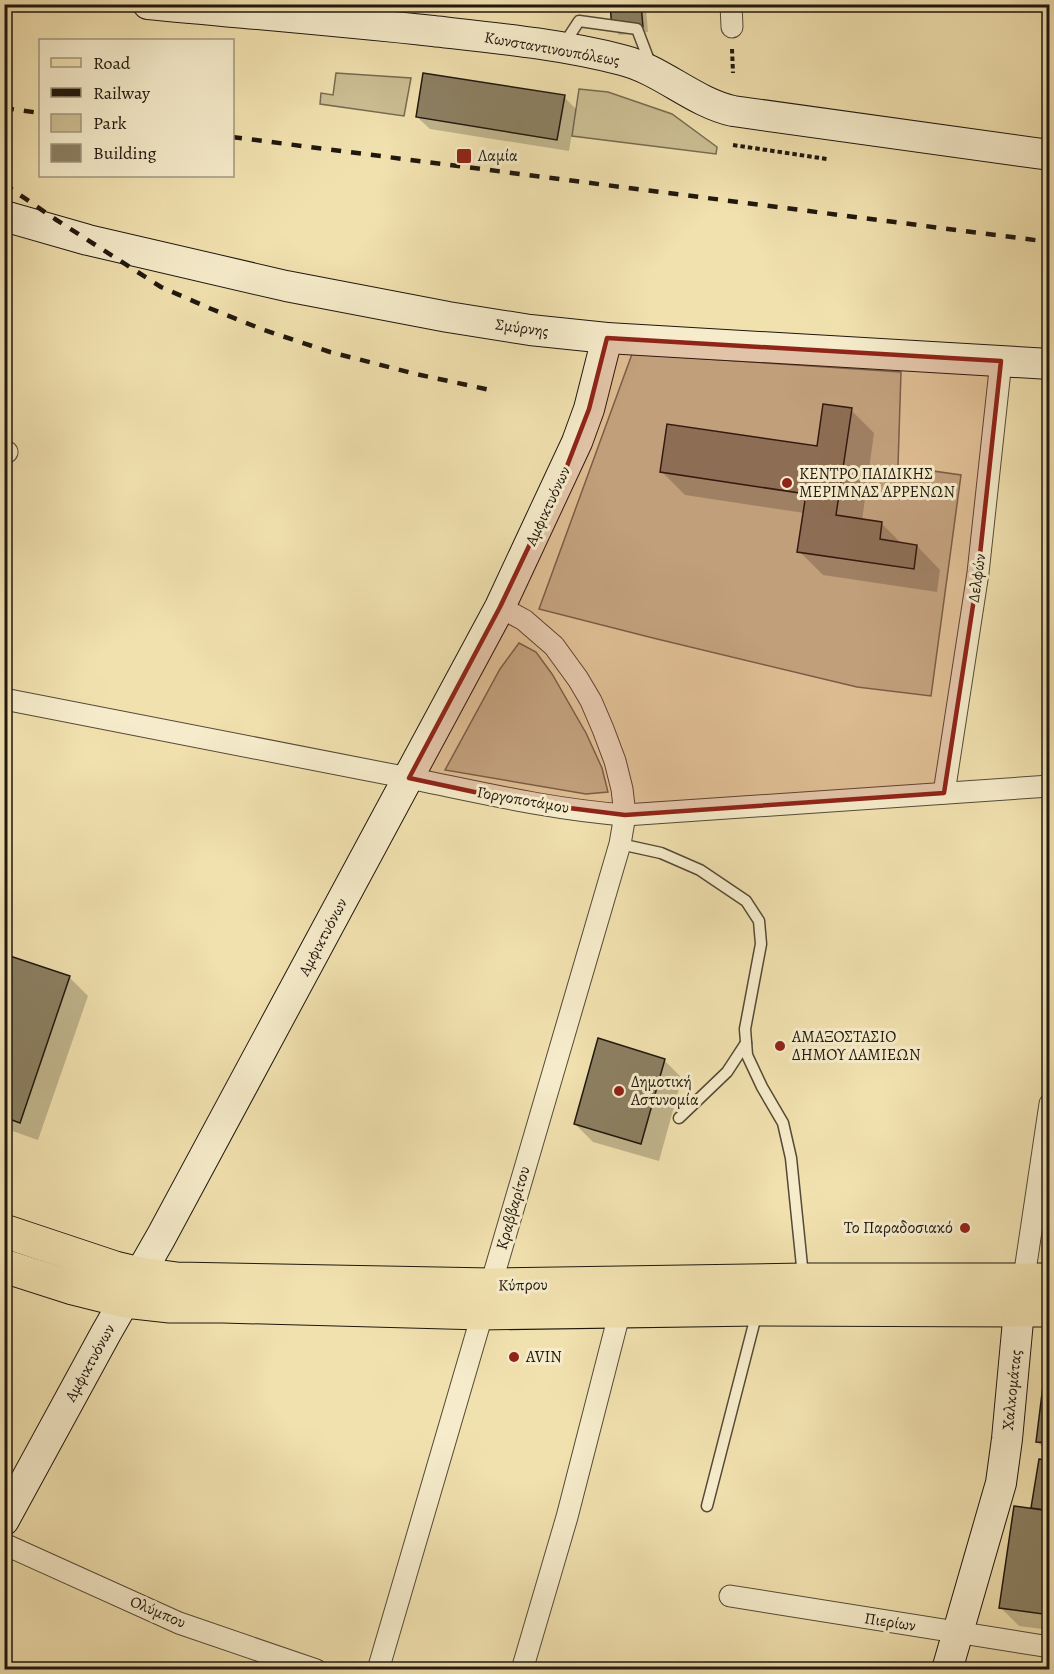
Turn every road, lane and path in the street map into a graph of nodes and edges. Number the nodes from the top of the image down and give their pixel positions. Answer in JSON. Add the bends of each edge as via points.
{"nodes":[{"id":1,"x":148,"y":4,"type":"edge"},
{"id":2,"x":731,"y":4,"type":"edge"},
{"id":3,"x":732,"y":27,"type":"dead end"},
{"id":4,"x":733,"y":145,"type":"dead end"},
{"id":5,"x":1050,"y":155,"type":"edge"},
{"id":6,"x":827,"y":159,"type":"dead end"},
{"id":7,"x":4,"y":216,"type":"edge"},
{"id":8,"x":607,"y":338,"type":"junction"},
{"id":9,"x":1001,"y":361,"type":"junction"},
{"id":10,"x":1050,"y":364,"type":"edge"},
{"id":11,"x":500,"y":607,"type":"junction"},
{"id":12,"x":4,"y":699,"type":"edge"},
{"id":13,"x":409,"y":778,"type":"junction"},
{"id":14,"x":1050,"y":786,"type":"edge"},
{"id":15,"x":944,"y":794,"type":"junction"},
{"id":16,"x":625,"y":815,"type":"junction"},
{"id":17,"x":620,"y":844,"type":"junction"},
{"id":18,"x":747,"y":1042,"type":"junction"},
{"id":19,"x":1050,"y":1104,"type":"edge"},
{"id":20,"x":679,"y":1118,"type":"dead end"},
{"id":21,"x":4,"y":1231,"type":"edge"},
{"id":22,"x":4,"y":1266,"type":"edge"},
{"id":23,"x":804,"y":1280,"type":"junction"},
{"id":24,"x":133,"y":1288,"type":"junction"},
{"id":25,"x":1036,"y":1295,"type":"edge"},
{"id":26,"x":486,"y":1299,"type":"junction"},
{"id":27,"x":758,"y":1309,"type":"junction"},
{"id":28,"x":620,"y":1311,"type":"junction"},
{"id":29,"x":707,"y":1506,"type":"dead end"},
{"id":30,"x":4,"y":1520,"type":"edge"},
{"id":31,"x":4,"y":1544,"type":"edge"},
{"id":32,"x":730,"y":1596,"type":"dead end"},
{"id":33,"x":957,"y":1632,"type":"junction"},
{"id":34,"x":1050,"y":1647,"type":"edge"},
{"id":35,"x":316,"y":1670,"type":"edge"},
{"id":36,"x":378,"y":1670,"type":"edge"},
{"id":37,"x":522,"y":1670,"type":"edge"},
{"id":38,"x":947,"y":1670,"type":"edge"}],
"edges":[{"from":1,"to":5,"type":"street","name":"Κωνσταντινουπόλεως","via":[[509,39],[624,60],[715,106],[733,111]]},
{"from":2,"to":3,"type":"street"},
{"from":4,"to":6,"type":"path"},
{"from":7,"to":8,"type":"street","name":"Σμύρνης","via":[[88,240],[286,286],[447,317]]},
{"from":8,"to":9,"type":"street","name":"Σμύρνης"},
{"from":8,"to":11,"type":"street","name":"Αμφικτυόνων","via":[[577,442]]},
{"from":9,"to":10,"type":"street","name":"Σμύρνης"},
{"from":9,"to":15,"type":"street","name":"Δελφών","via":[[978,573]]},
{"from":11,"to":13,"type":"street","name":"Αμφικτυόνων"},
{"from":11,"to":16,"type":"street","name":"Κραββαρίτου","via":[[524,620],[554,646],[591,701],[615,761]]},
{"from":12,"to":13,"type":"street","name":"Γοργοποτάμου"},
{"from":13,"to":16,"type":"street","name":"Γοργοποτάμου","via":[[521,802]]},
{"from":13,"to":24,"type":"street","name":"Αμφικτυόνων"},
{"from":14,"to":15,"type":"street","name":"Γοργοποτάμου"},
{"from":15,"to":16,"type":"street","name":"Γοργοποτάμου"},
{"from":16,"to":17,"type":"street","name":"Κραββαρίτου"},
{"from":17,"to":18,"type":"lane","via":[[661,853],[700,870],[746,901],[755,914],[761,944],[745,1029]]},
{"from":17,"to":26,"type":"street","name":"Κραββαρίτου"},
{"from":18,"to":20,"type":"lane","via":[[727,1072]]},
{"from":18,"to":23,"type":"lane","via":[[747,1054],[783,1123],[791,1158]]},
{"from":19,"to":25,"type":"street","name":"Χαλκομάτας"},
{"from":21,"to":24,"type":"main road","name":"Κύπρου","via":[[98,1262]]},
{"from":22,"to":24,"type":"main road","name":"Κύπρου","via":[[74,1288]]},
{"from":23,"to":25,"type":"main road","name":"Κύπρου"},
{"from":23,"to":26,"type":"main road","name":"Κύπρου"},
{"from":24,"to":26,"type":"main road","name":"Κύπρου","via":[[170,1306]]},
{"from":24,"to":30,"type":"street","name":"Αμφικτυόνων"},
{"from":25,"to":27,"type":"main road","name":"Κύπρου"},
{"from":25,"to":33,"type":"street","name":"Χαλκομάτας","via":[[1001,1482]]},
{"from":26,"to":28,"type":"main road","name":"Κύπρου"},
{"from":26,"to":36,"type":"street","name":"Κραββαρίτου"},
{"from":27,"to":28,"type":"main road","name":"Κύπρου"},
{"from":27,"to":29,"type":"lane"},
{"from":28,"to":37,"type":"street","via":[[567,1518]]},
{"from":31,"to":35,"type":"street","name":"Ολύμπου","via":[[179,1623]]},
{"from":32,"to":33,"type":"street","name":"Πιερίων"},
{"from":33,"to":34,"type":"street","name":"Πιερίων"},
{"from":33,"to":38,"type":"street","name":"Χαλκομάτας"}]}
